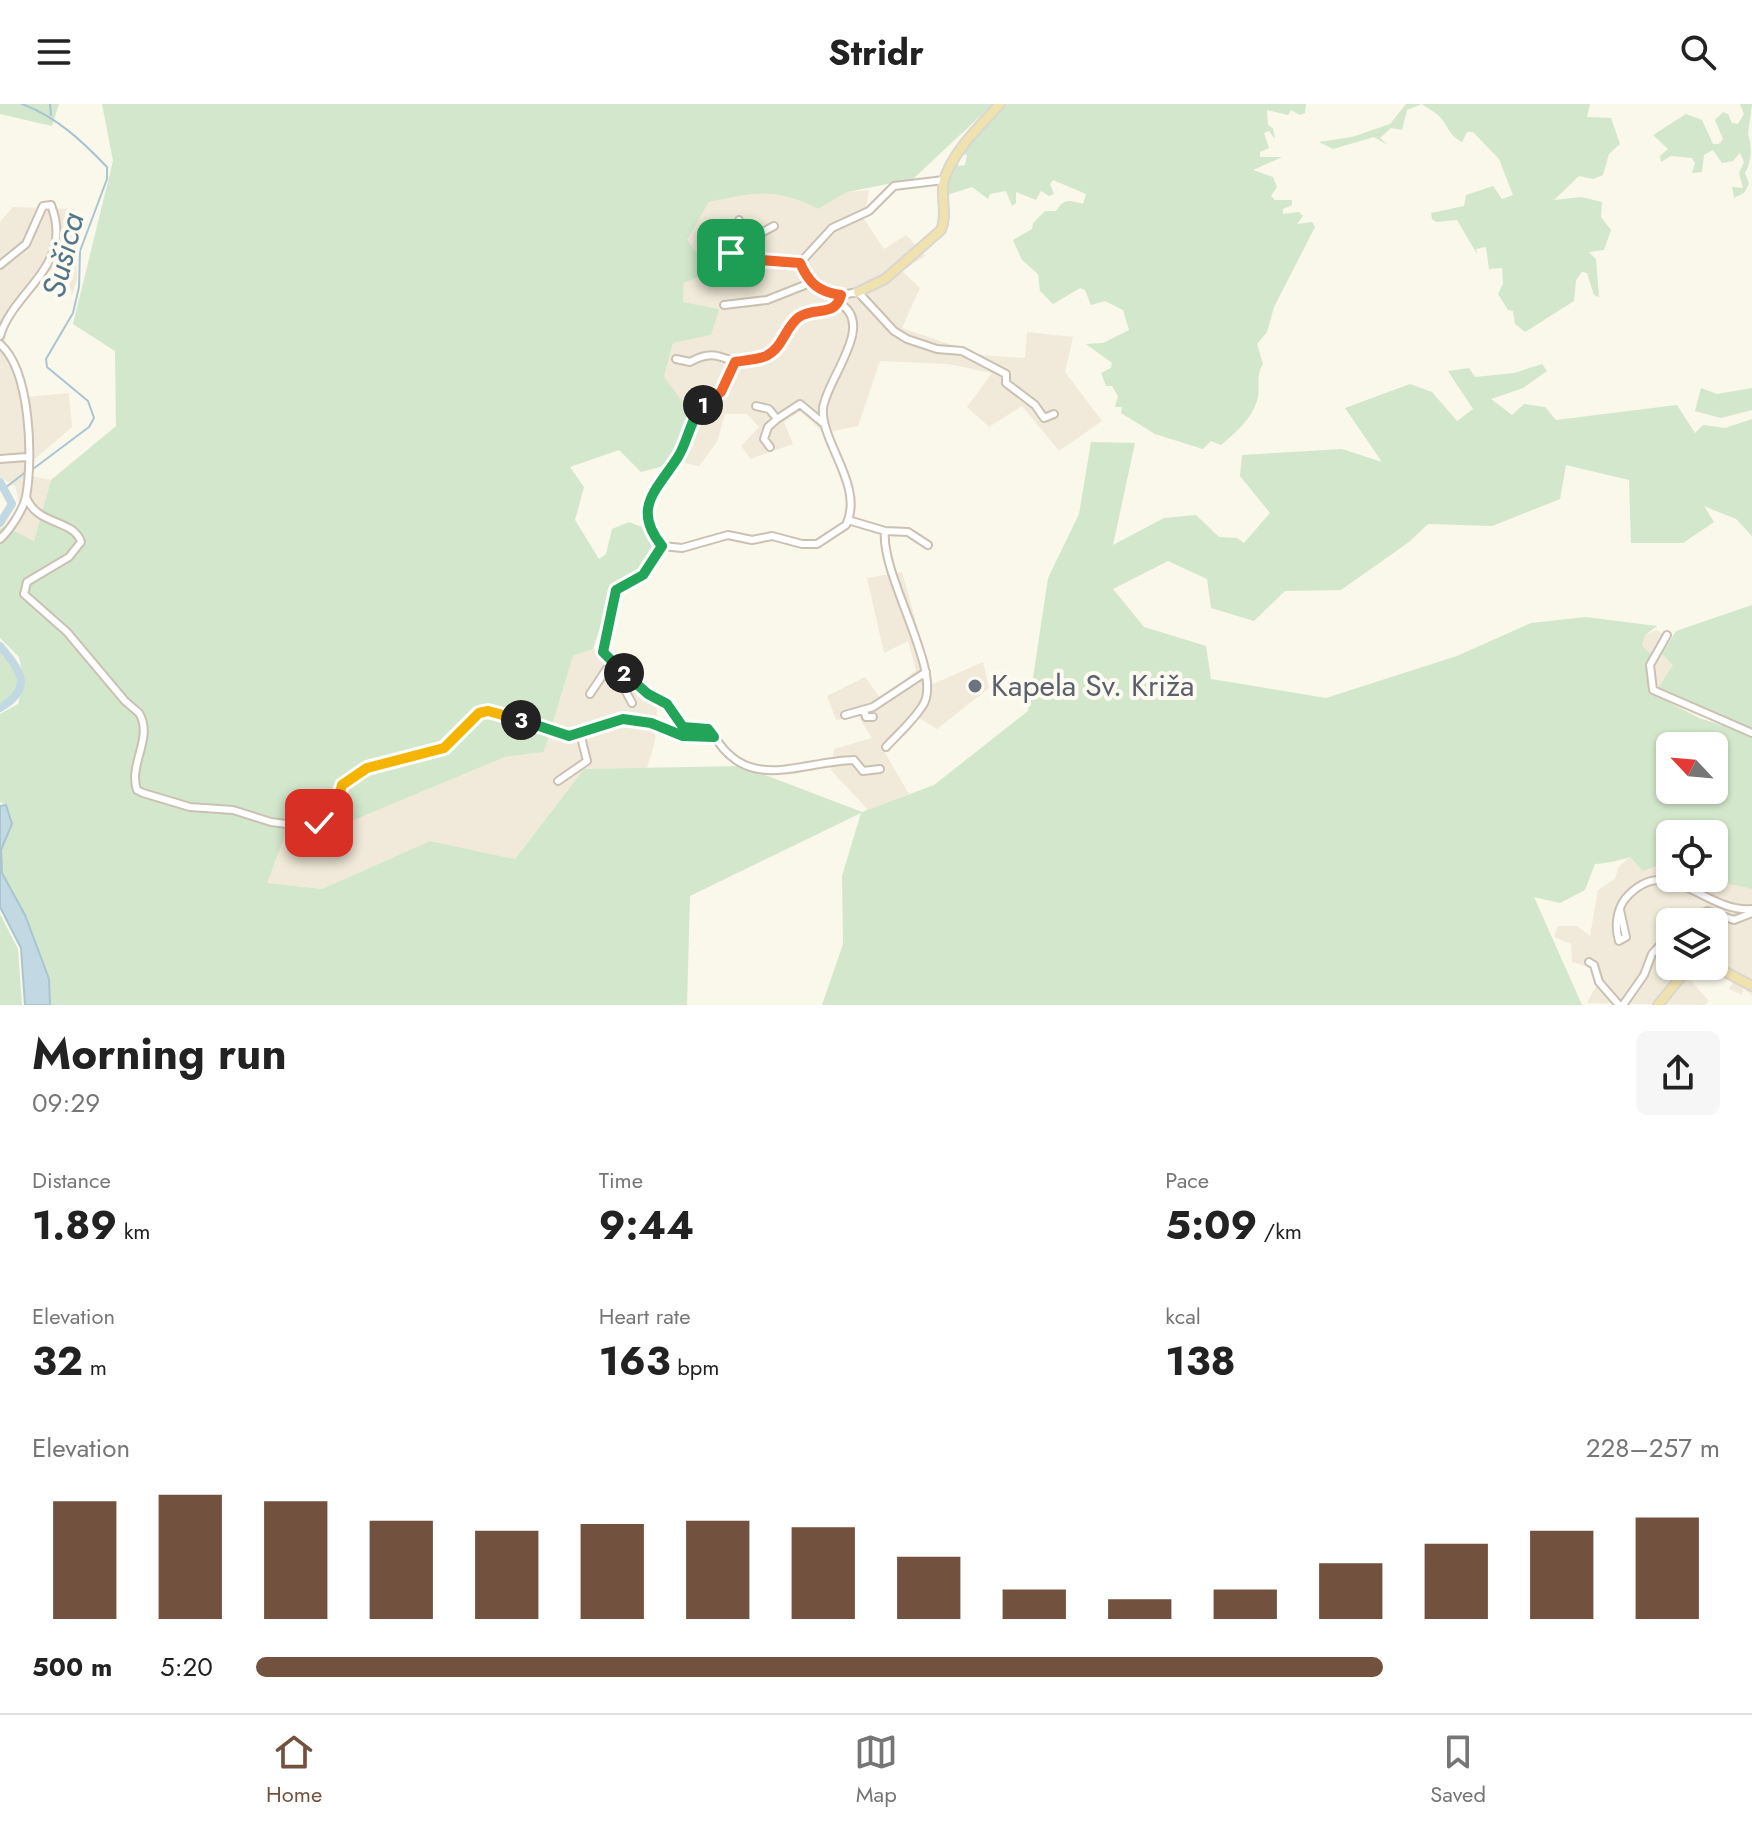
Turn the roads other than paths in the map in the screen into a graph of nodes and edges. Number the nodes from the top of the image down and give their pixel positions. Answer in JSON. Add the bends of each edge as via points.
{"nodes":[{"id":1,"x":999,"y":104,"type":"edge"},
{"id":2,"x":945,"y":180,"type":"junction"},
{"id":3,"x":739,"y":220,"type":"dead end"},
{"id":4,"x":774,"y":226,"type":"dead end"},
{"id":5,"x":732,"y":238,"type":"junction"},
{"id":6,"x":800,"y":263,"type":"junction"},
{"id":7,"x":0,"y":265,"type":"edge"},
{"id":8,"x":810,"y":283,"type":"junction"},
{"id":9,"x":858,"y":292,"type":"junction"},
{"id":10,"x":840,"y":299,"type":"junction"},
{"id":11,"x":724,"y":305,"type":"dead end"},
{"id":12,"x":0,"y":336,"type":"edge"},
{"id":13,"x":0,"y":344,"type":"edge"},
{"id":14,"x":676,"y":359,"type":"dead end"},
{"id":15,"x":735,"y":362,"type":"junction"},
{"id":16,"x":756,"y":406,"type":"dead end"},
{"id":17,"x":1054,"y":414,"type":"dead end"},
{"id":18,"x":777,"y":419,"type":"junction"},
{"id":19,"x":823,"y":423,"type":"junction"},
{"id":20,"x":770,"y":447,"type":"dead end"},
{"id":21,"x":0,"y":459,"type":"edge"},
{"id":22,"x":27,"y":462,"type":"junction"},
{"id":23,"x":26,"y":497,"type":"junction"},
{"id":24,"x":848,"y":520,"type":"junction"},
{"id":25,"x":885,"y":531,"type":"junction"},
{"id":26,"x":0,"y":539,"type":"edge"},
{"id":27,"x":928,"y":545,"type":"dead end"},
{"id":28,"x":662,"y":546,"type":"junction"},
{"id":29,"x":1667,"y":635,"type":"dead end"},
{"id":30,"x":606,"y":657,"type":"junction"},
{"id":31,"x":612,"y":669,"type":"junction"},
{"id":32,"x":926,"y":672,"type":"junction"},
{"id":33,"x":630,"y":678,"type":"junction"},
{"id":34,"x":590,"y":694,"type":"dead end"},
{"id":35,"x":632,"y":703,"type":"dead end"},
{"id":36,"x":864,"y":710,"type":"junction"},
{"id":37,"x":845,"y":715,"type":"dead end"},
{"id":38,"x":873,"y":717,"type":"dead end"},
{"id":39,"x":580,"y":733,"type":"junction"},
{"id":40,"x":1752,"y":733,"type":"edge"},
{"id":41,"x":714,"y":737,"type":"junction"},
{"id":42,"x":886,"y":747,"type":"dead end"},
{"id":43,"x":880,"y":769,"type":"dead end"},
{"id":44,"x":558,"y":781,"type":"dead end"},
{"id":45,"x":1620,"y":910,"type":"dead end"},
{"id":46,"x":1752,"y":911,"type":"edge"},
{"id":47,"x":1728,"y":918,"type":"edge"},
{"id":48,"x":1656,"y":950,"type":"edge"},
{"id":49,"x":1589,"y":962,"type":"dead end"},
{"id":50,"x":1728,"y":973,"type":"edge"},
{"id":51,"x":1678,"y":980,"type":"edge"},
{"id":52,"x":1752,"y":986,"type":"edge"},
{"id":53,"x":1621,"y":1005,"type":"edge"},
{"id":54,"x":1658,"y":1005,"type":"edge"}],
"edges":[{"from":1,"to":2,"type":"main road","via":[[952,163]]},
{"from":2,"to":6,"type":"street","via":[[894,186],[869,211],[832,228]]},
{"from":2,"to":9,"type":"main road","via":[[941,230],[876,285]]},
{"from":3,"to":5,"type":"street"},
{"from":4,"to":5,"type":"street","via":[[748,240]]},
{"from":5,"to":6,"type":"street","via":[[736,255]]},
{"from":6,"to":8,"type":"street"},
{"from":7,"to":12,"type":"street","via":[[26,244],[43,206],[51,205],[49,264]]},
{"from":8,"to":10,"type":"street"},
{"from":8,"to":11,"type":"street","via":[[767,300]]},
{"from":9,"to":10,"type":"street"},
{"from":9,"to":17,"type":"street","via":[[894,331],[921,346],[962,351],[1006,374],[1006,383],[1044,418]]},
{"from":10,"to":15,"type":"street","via":[[829,310],[798,318],[765,357]]},
{"from":10,"to":19,"type":"street","via":[[853,334],[829,385]]},
{"from":13,"to":22,"type":"street","via":[[11,359],[29,416]]},
{"from":14,"to":15,"type":"street","via":[[690,362],[714,354]]},
{"from":15,"to":28,"type":"street","via":[[721,392],[699,409],[679,456],[647,506],[649,528]]},
{"from":16,"to":18,"type":"street","via":[[769,409]]},
{"from":18,"to":19,"type":"street","via":[[800,404]]},
{"from":18,"to":20,"type":"street","via":[[764,439]]},
{"from":19,"to":24,"type":"street","via":[[847,481]]},
{"from":21,"to":22,"type":"street"},
{"from":22,"to":23,"type":"street"},
{"from":23,"to":26,"type":"street"},
{"from":23,"to":39,"type":"street","via":[[41,517],[76,531],[81,542],[69,557],[27,582],[24,594],[67,632],[139,713],[144,737],[134,780],[143,793],[190,807],[233,810],[309,827],[333,811],[350,778],[374,765],[444,748],[479,713],[507,715],[556,734]]},
{"from":24,"to":25,"type":"street"},
{"from":24,"to":28,"type":"street","via":[[817,544],[728,535],[682,548]]},
{"from":25,"to":27,"type":"street","via":[[908,532]]},
{"from":25,"to":32,"type":"street","via":[[887,565]]},
{"from":28,"to":30,"type":"street","via":[[643,575],[616,590],[603,640]]},
{"from":29,"to":40,"type":"street","via":[[1650,665],[1653,690]]},
{"from":30,"to":31,"type":"street"},
{"from":30,"to":33,"type":"street"},
{"from":31,"to":33,"type":"street"},
{"from":31,"to":34,"type":"street"},
{"from":31,"to":35,"type":"street"},
{"from":32,"to":36,"type":"street"},
{"from":32,"to":42,"type":"street","via":[[924,705]]},
{"from":33,"to":41,"type":"street","via":[[667,704],[683,727],[708,729]]},
{"from":36,"to":37,"type":"street"},
{"from":36,"to":38,"type":"street","via":[[866,717]]},
{"from":39,"to":41,"type":"street","via":[[623,719],[683,736]]},
{"from":39,"to":44,"type":"street","via":[[587,761]]},
{"from":41,"to":43,"type":"street","via":[[738,761],[760,770],[854,760],[863,771]]},
{"from":45,"to":46,"type":"street","via":[[1637,888],[1661,880]]},
{"from":46,"to":47,"type":"street"},
{"from":48,"to":53,"type":"street"},
{"from":49,"to":53,"type":"street"},
{"from":50,"to":52,"type":"main road"},
{"from":51,"to":54,"type":"main road"}]}
